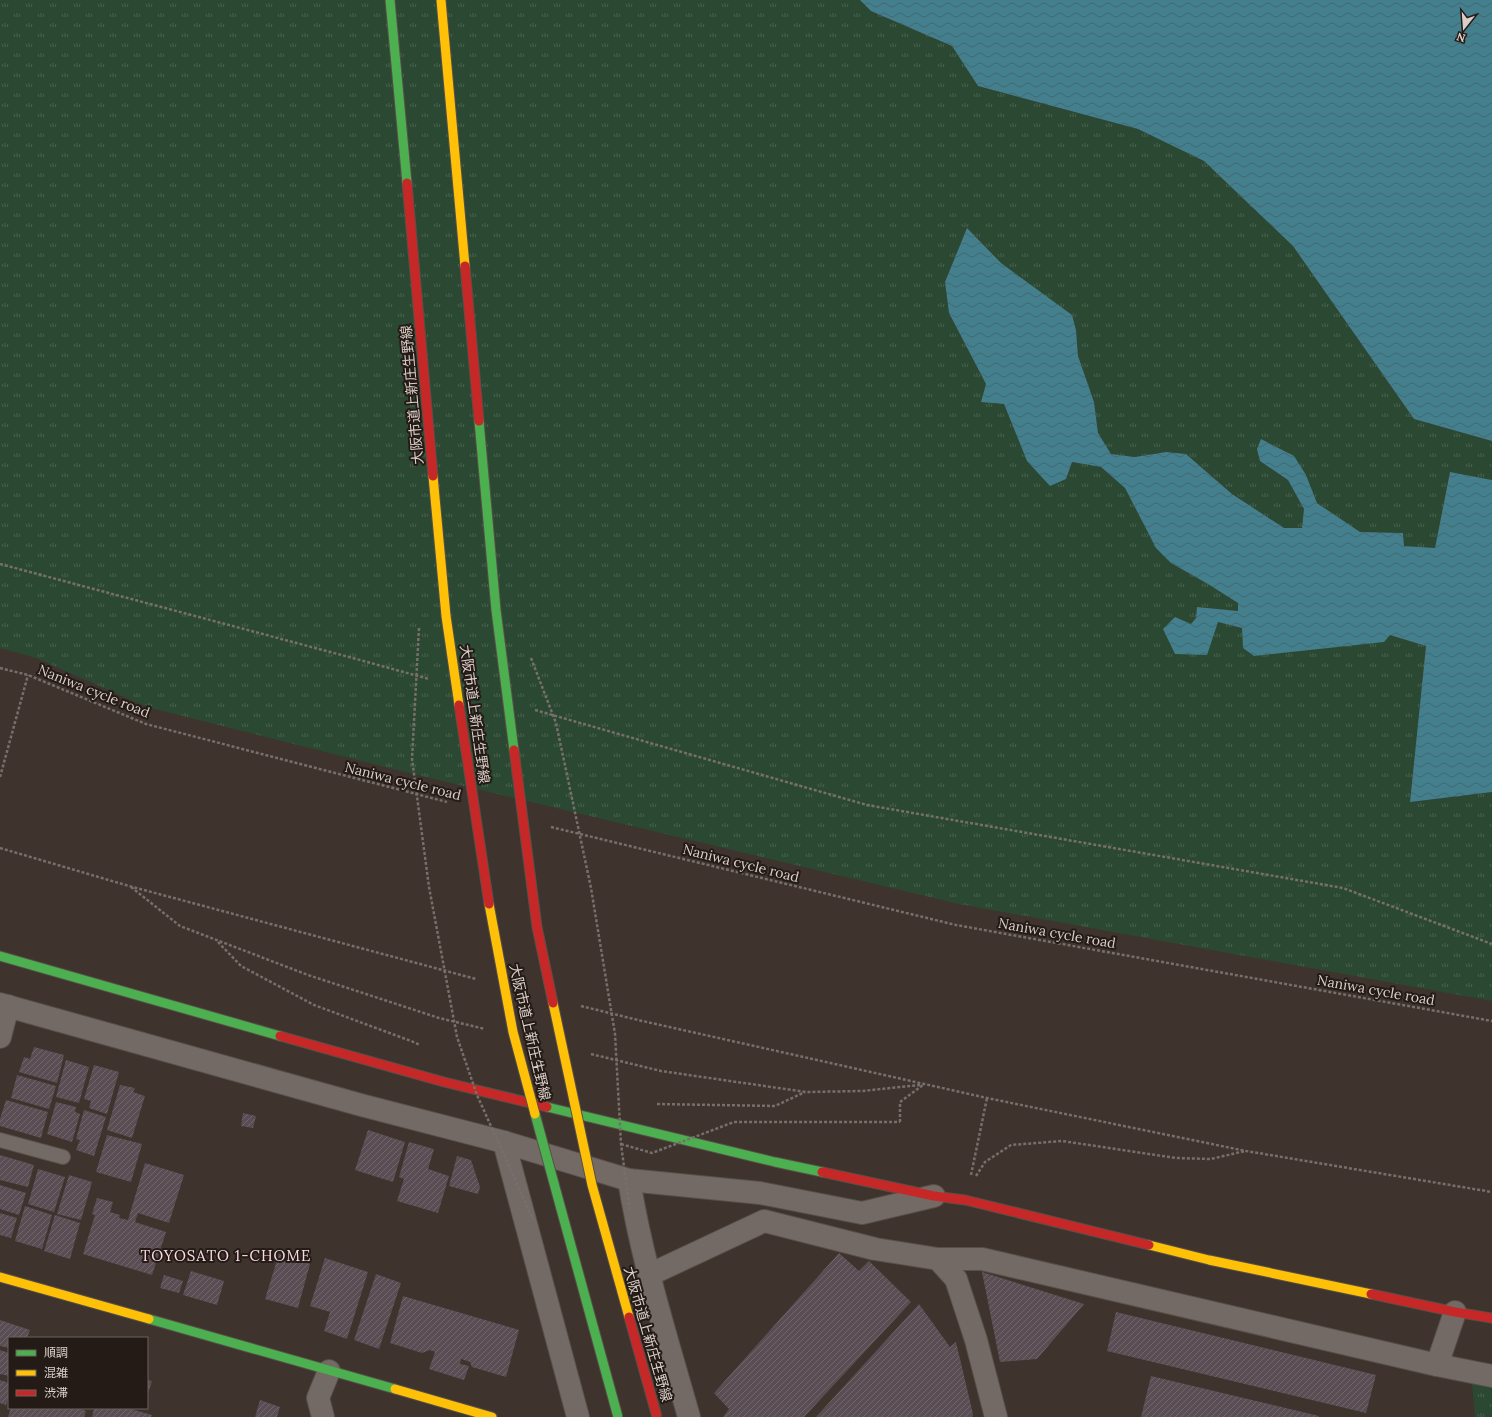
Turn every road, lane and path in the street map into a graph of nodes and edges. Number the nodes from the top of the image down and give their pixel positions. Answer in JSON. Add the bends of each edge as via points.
{"nodes":[{"id":1,"x":390,"y":0,"type":"edge"},
{"id":2,"x":441,"y":0,"type":"edge"},
{"id":3,"x":0,"y":564,"type":"edge"},
{"id":4,"x":530,"y":656,"type":"dead end"},
{"id":5,"x":0,"y":668,"type":"edge"},
{"id":6,"x":28,"y":675,"type":"junction"},
{"id":7,"x":433,"y":681,"type":"dead end"},
{"id":8,"x":532,"y":709,"type":"dead end"},
{"id":9,"x":414,"y":715,"type":"dead end"},
{"id":10,"x":0,"y":777,"type":"edge"},
{"id":11,"x":449,"y":803,"type":"dead end"},
{"id":12,"x":549,"y":827,"type":"dead end"},
{"id":13,"x":0,"y":848,"type":"edge"},
{"id":14,"x":217,"y":941,"type":"dead end"},
{"id":15,"x":1492,"y":944,"type":"edge"},
{"id":16,"x":0,"y":956,"type":"edge"},
{"id":17,"x":483,"y":981,"type":"dead end"},
{"id":18,"x":4,"y":1005,"type":"edge"},
{"id":19,"x":576,"y":1005,"type":"dead end"},
{"id":20,"x":1492,"y":1021,"type":"edge"},
{"id":21,"x":0,"y":1037,"type":"edge"},
{"id":22,"x":425,"y":1048,"type":"dead end"},
{"id":23,"x":465,"y":1069,"type":"dead end"},
{"id":24,"x":471,"y":1073,"type":"dead end"},
{"id":25,"x":923,"y":1084,"type":"junction"},
{"id":26,"x":806,"y":1092,"type":"dead end"},
{"id":27,"x":987,"y":1098,"type":"junction"},
{"id":28,"x":611,"y":1103,"type":"dead end"},
{"id":29,"x":627,"y":1104,"type":"dead end"},
{"id":30,"x":650,"y":1104,"type":"dead end"},
{"id":31,"x":0,"y":1140,"type":"edge"},
{"id":32,"x":504,"y":1142,"type":"junction"},
{"id":33,"x":1246,"y":1151,"type":"junction"},
{"id":34,"x":63,"y":1157,"type":"dead end"},
{"id":35,"x":629,"y":1180,"type":"junction"},
{"id":36,"x":969,"y":1186,"type":"junction"},
{"id":37,"x":1492,"y":1192,"type":"edge"},
{"id":38,"x":934,"y":1196,"type":"junction"},
{"id":39,"x":965,"y":1200,"type":"junction"},
{"id":40,"x":533,"y":1220,"type":"dead end"},
{"id":41,"x":938,"y":1259,"type":"junction"},
{"id":42,"x":649,"y":1275,"type":"junction"},
{"id":43,"x":0,"y":1277,"type":"edge"},
{"id":44,"x":1455,"y":1312,"type":"junction"},
{"id":45,"x":1492,"y":1318,"type":"edge"},
{"id":46,"x":1437,"y":1365,"type":"junction"},
{"id":47,"x":329,"y":1371,"type":"junction"},
{"id":48,"x":1492,"y":1376,"type":"edge"},
{"id":49,"x":324,"y":1417,"type":"edge"},
{"id":50,"x":492,"y":1417,"type":"edge"},
{"id":51,"x":578,"y":1417,"type":"edge"},
{"id":52,"x":618,"y":1417,"type":"edge"},
{"id":53,"x":657,"y":1417,"type":"edge"},
{"id":54,"x":689,"y":1417,"type":"edge"},
{"id":55,"x":996,"y":1417,"type":"edge"}],
"edges":[{"from":1,"to":52,"type":"main road","name":"大阪市道上新庄生野線","bridge":true,"via":[[446,616],[485,884],[513,1032]]},
{"from":2,"to":53,"type":"main road","name":"大阪市道上新庄生野線","bridge":true,"via":[[496,610],[537,928],[592,1185]]},
{"from":3,"to":7,"type":"path"},
{"from":4,"to":25,"type":"path","bridge":true,"via":[[556,723],[591,888],[615,1034],[621,1144],[652,1153],[734,1122],[900,1122],[900,1102]]},
{"from":5,"to":6,"type":"path","name":"Naniwa cycle road"},
{"from":6,"to":10,"type":"path"},
{"from":6,"to":11,"type":"path","name":"Naniwa cycle road","via":[[146,724]]},
{"from":8,"to":15,"type":"path","via":[[867,805],[1343,888]]},
{"from":9,"to":40,"type":"path","bridge":true,"via":[[412,759],[429,887],[457,1037],[477,1095]]},
{"from":12,"to":20,"type":"path","name":"Naniwa cycle road","via":[[956,925]]},
{"from":13,"to":17,"type":"path","via":[[129,886]]},
{"from":14,"to":22,"type":"path","via":[[241,966],[314,1004]]},
{"from":16,"to":38,"type":"main road","via":[[444,1082],[775,1162]]},
{"from":18,"to":21,"type":"street"},
{"from":18,"to":32,"type":"street","via":[[361,1105]]},
{"from":19,"to":25,"type":"path"},
{"from":23,"to":24,"type":"path"},
{"from":25,"to":27,"type":"path"},
{"from":26,"to":30,"type":"path","via":[[775,1106]]},
{"from":27,"to":33,"type":"path"},
{"from":27,"to":36,"type":"path"},
{"from":28,"to":29,"type":"path"},
{"from":31,"to":34,"type":"lane"},
{"from":32,"to":35,"type":"street"},
{"from":32,"to":51,"type":"street"},
{"from":33,"to":36,"type":"path","via":[[1204,1159],[1176,1158],[1062,1141],[1011,1145],[985,1162]]},
{"from":33,"to":37,"type":"path"},
{"from":35,"to":38,"type":"street","via":[[760,1193],[862,1213]]},
{"from":35,"to":42,"type":"street"},
{"from":36,"to":39,"type":"path"},
{"from":38,"to":39,"type":"main road"},
{"from":39,"to":44,"type":"main road","via":[[1209,1260]]},
{"from":41,"to":42,"type":"street","via":[[875,1249],[764,1221]]},
{"from":41,"to":46,"type":"street","via":[[982,1259]]},
{"from":41,"to":55,"type":"street","via":[[956,1279],[976,1340]]},
{"from":42,"to":54,"type":"street"},
{"from":43,"to":47,"type":"main road"},
{"from":44,"to":45,"type":"main road"},
{"from":44,"to":46,"type":"street"},
{"from":46,"to":48,"type":"street"},
{"from":47,"to":49,"type":"street","via":[[318,1398]]},
{"from":47,"to":50,"type":"main road"}]}
